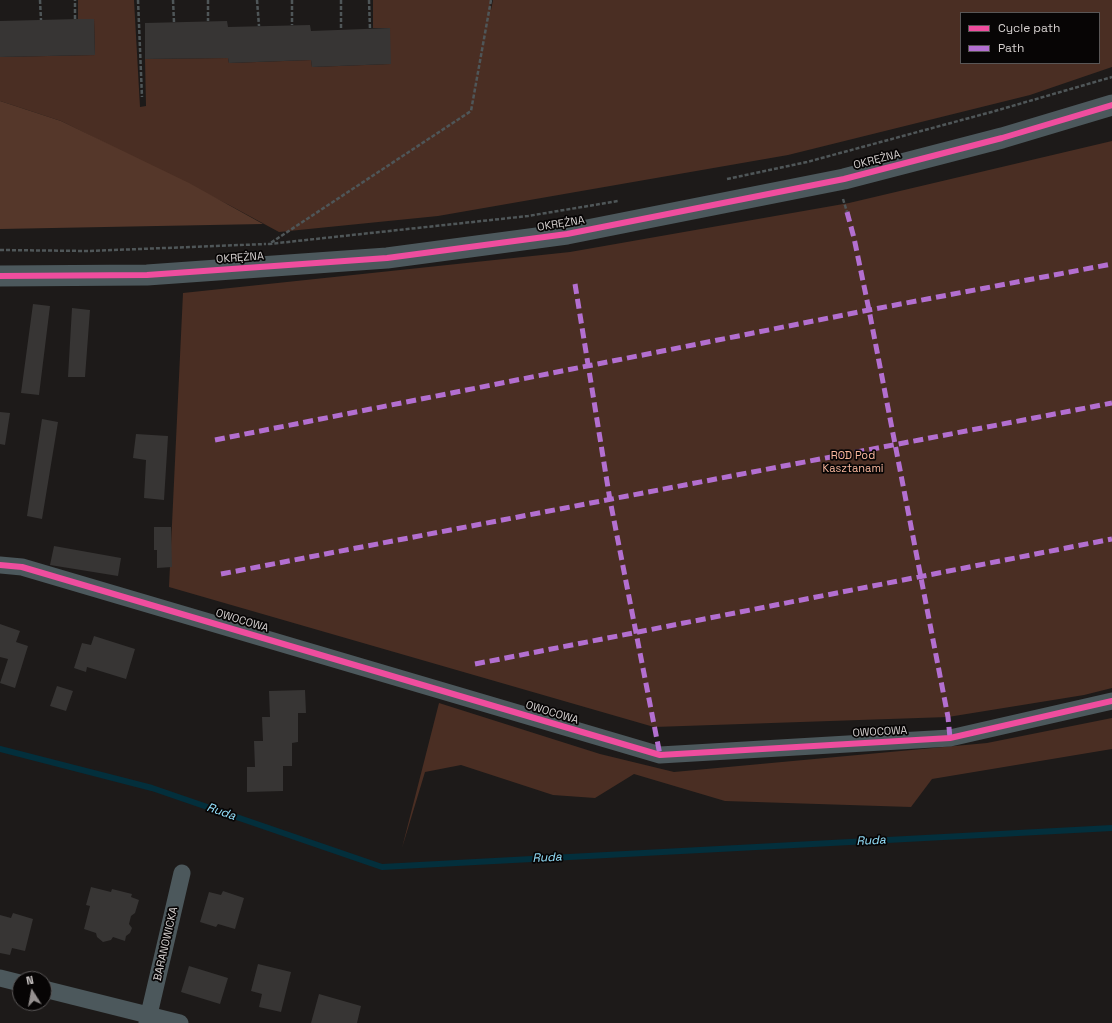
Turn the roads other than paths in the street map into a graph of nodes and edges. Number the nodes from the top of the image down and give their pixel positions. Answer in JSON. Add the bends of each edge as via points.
{"nodes":[{"id":1,"x":1112,"y":105,"type":"edge"},
{"id":2,"x":0,"y":276,"type":"edge"},
{"id":3,"x":0,"y":565,"type":"edge"},
{"id":4,"x":1112,"y":700,"type":"edge"},
{"id":5,"x":182,"y":873,"type":"dead end"},
{"id":6,"x":0,"y":978,"type":"edge"},
{"id":7,"x":12,"y":981,"type":"edge"},
{"id":8,"x":52,"y":991,"type":"edge"},
{"id":9,"x":148,"y":1019,"type":"edge"},
{"id":10,"x":180,"y":1023,"type":"edge"}],
"edges":[{"from":1,"to":2,"type":"street","name":"OKRĘŻNA","via":[[1002,138],[844,179],[566,234],[387,258],[147,275]]},
{"from":3,"to":4,"type":"street","name":"OWOCOWA","via":[[22,567],[660,755],[950,738]]},
{"from":5,"to":9,"type":"street","name":"BARANOWICKA"},
{"from":6,"to":7,"type":"street"},
{"from":8,"to":9,"type":"street"},
{"from":9,"to":10,"type":"street"}]}
